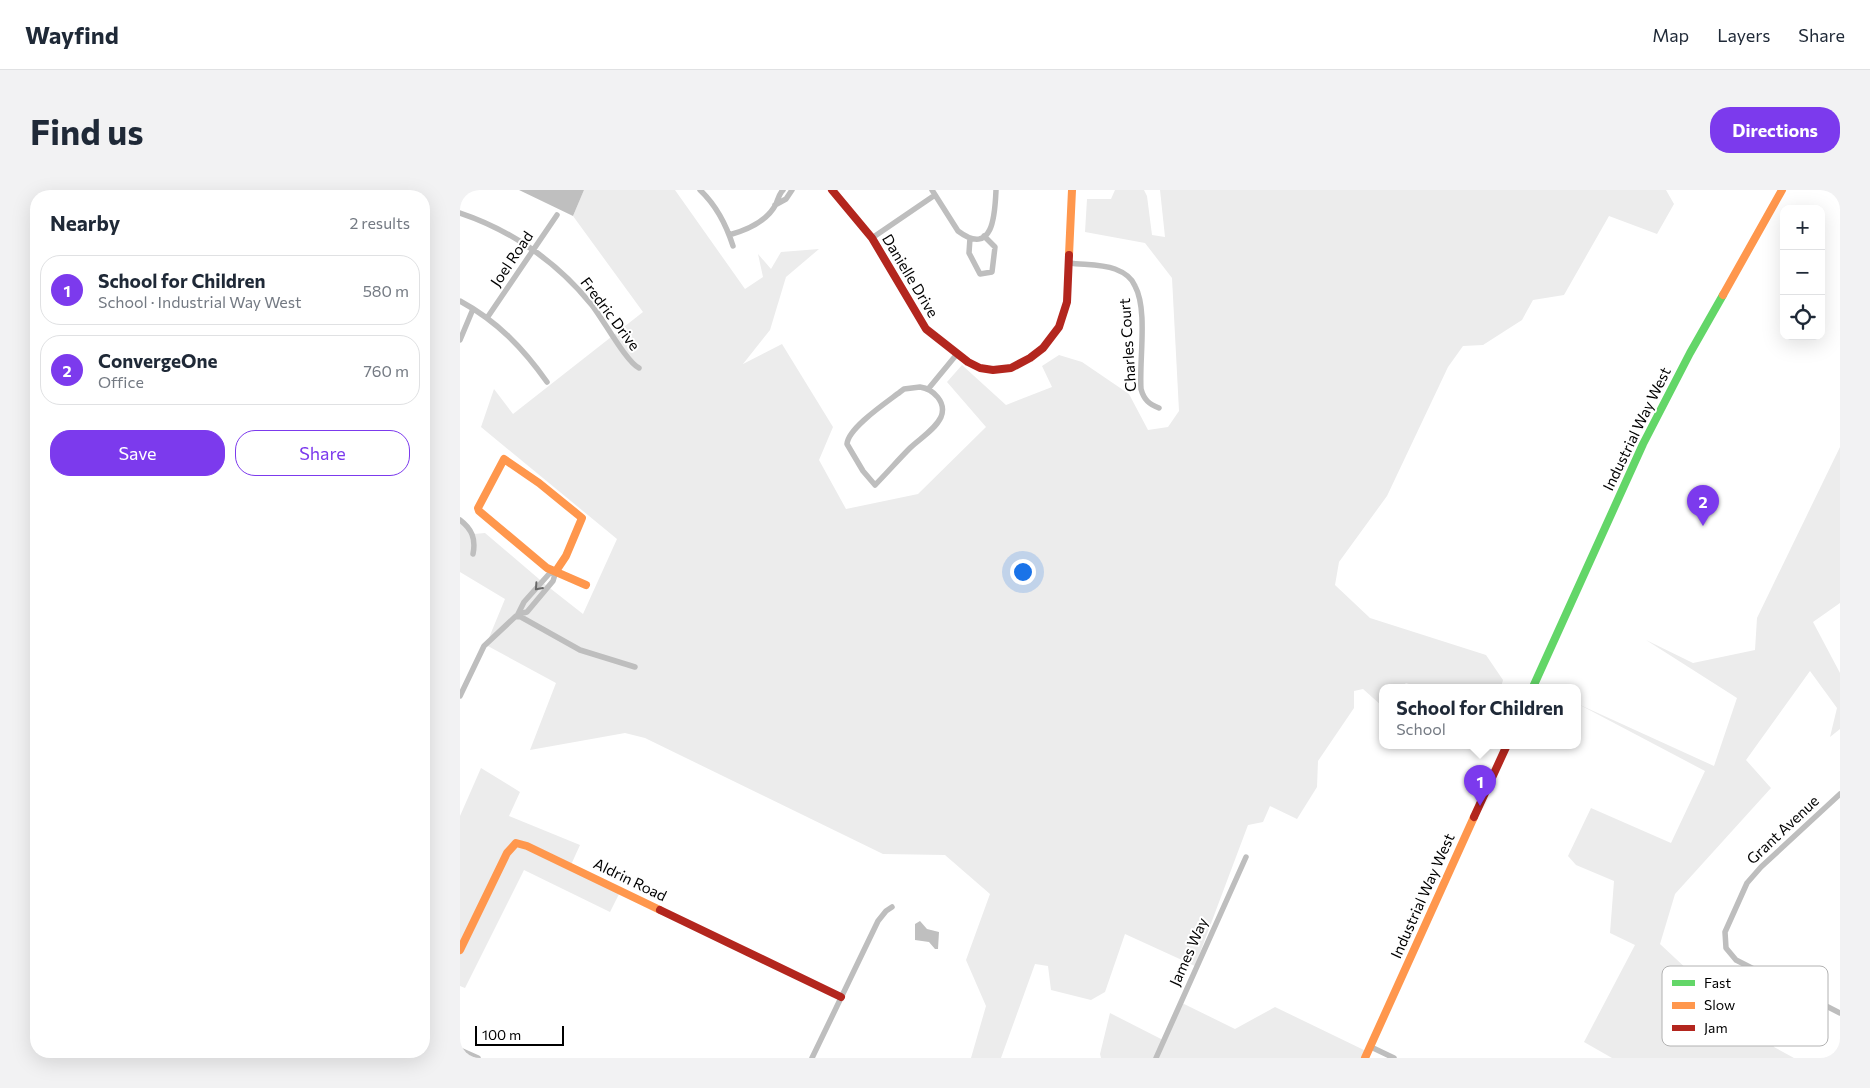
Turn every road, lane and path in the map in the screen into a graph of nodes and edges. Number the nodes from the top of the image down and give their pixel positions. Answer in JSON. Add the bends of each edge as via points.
{"nodes":[{"id":1,"x":700,"y":190,"type":"edge"},
{"id":2,"x":783,"y":190,"type":"edge"},
{"id":3,"x":792,"y":190,"type":"edge"},
{"id":4,"x":832,"y":190,"type":"edge"},
{"id":5,"x":996,"y":190,"type":"edge"},
{"id":6,"x":1072,"y":190,"type":"edge"},
{"id":7,"x":1782,"y":190,"type":"edge"},
{"id":8,"x":933,"y":193,"type":"edge"},
{"id":9,"x":775,"y":205,"type":"junction"},
{"id":10,"x":460,"y":213,"type":"edge"},
{"id":11,"x":557,"y":215,"type":"dead end"},
{"id":12,"x":729,"y":235,"type":"junction"},
{"id":13,"x":984,"y":236,"type":"junction"},
{"id":14,"x":872,"y":238,"type":"junction"},
{"id":15,"x":970,"y":238,"type":"junction"},
{"id":16,"x":732,"y":246,"type":"dead end"},
{"id":17,"x":533,"y":250,"type":"junction"},
{"id":18,"x":1069,"y":264,"type":"junction"},
{"id":19,"x":460,"y":301,"type":"edge"},
{"id":20,"x":473,"y":309,"type":"junction"},
{"id":21,"x":487,"y":318,"type":"junction"},
{"id":22,"x":460,"y":340,"type":"edge"},
{"id":23,"x":957,"y":354,"type":"junction"},
{"id":24,"x":639,"y":368,"type":"dead end"},
{"id":25,"x":547,"y":382,"type":"dead end"},
{"id":26,"x":929,"y":388,"type":"junction"},
{"id":27,"x":1159,"y":408,"type":"dead end"},
{"id":28,"x":460,"y":520,"type":"edge"},
{"id":29,"x":473,"y":554,"type":"dead end"},
{"id":30,"x":556,"y":571,"type":"junction"},
{"id":31,"x":586,"y":585,"type":"dead end"},
{"id":32,"x":519,"y":616,"type":"junction"},
{"id":33,"x":635,"y":668,"type":"dead end"},
{"id":34,"x":1534,"y":684,"type":"edge"},
{"id":35,"x":460,"y":696,"type":"edge"},
{"id":36,"x":1505,"y":749,"type":"edge"},
{"id":37,"x":1840,"y":794,"type":"edge"},
{"id":38,"x":1246,"y":857,"type":"dead end"},
{"id":39,"x":892,"y":907,"type":"dead end"},
{"id":40,"x":460,"y":950,"type":"edge"},
{"id":41,"x":1748,"y":966,"type":"edge"},
{"id":42,"x":841,"y":997,"type":"junction"},
{"id":43,"x":1828,"y":1008,"type":"edge"},
{"id":44,"x":1840,"y":1014,"type":"edge"},
{"id":45,"x":1371,"y":1047,"type":"junction"},
{"id":46,"x":460,"y":1050,"type":"edge"},
{"id":47,"x":478,"y":1058,"type":"edge"},
{"id":48,"x":812,"y":1058,"type":"edge"},
{"id":49,"x":1156,"y":1058,"type":"edge"},
{"id":50,"x":1365,"y":1058,"type":"edge"},
{"id":51,"x":1394,"y":1058,"type":"edge"}],
"edges":[{"from":1,"to":12,"type":"street","via":[[716,209]]},
{"from":2,"to":9,"type":"street"},
{"from":3,"to":9,"type":"street"},
{"from":4,"to":14,"type":"street","name":"Danielle Drive"},
{"from":5,"to":13,"type":"street","via":[[994,220]]},
{"from":6,"to":18,"type":"street","name":"Danielle Drive"},
{"from":7,"to":34,"type":"street","name":"Industrial Way West","via":[[1653,423]]},
{"from":8,"to":14,"type":"street"},
{"from":8,"to":15,"type":"street","via":[[958,232]]},
{"from":9,"to":12,"type":"street","via":[[755,225]]},
{"from":10,"to":17,"type":"street","name":"Fredric Drive","via":[[495,227]]},
{"from":11,"to":17,"type":"street","name":"Joel Road"},
{"from":12,"to":16,"type":"street"},
{"from":13,"to":15,"type":"street"},
{"from":13,"to":15,"type":"street","via":[[995,247],[992,272],[980,274],[969,253]]},
{"from":14,"to":23,"type":"street","name":"Danielle Drive","via":[[926,329]]},
{"from":17,"to":21,"type":"street","name":"Joel Road"},
{"from":17,"to":24,"type":"street","name":"Fredric Drive","via":[[581,292],[604,320],[626,356]]},
{"from":18,"to":23,"type":"street","name":"Danielle Drive","via":[[1064,315],[1051,339],[1036,354],[1017,365],[994,370],[976,366]]},
{"from":18,"to":27,"type":"street","name":"Charles Court","via":[[1115,269],[1136,287],[1141,314],[1141,389],[1149,404]]},
{"from":19,"to":20,"type":"street"},
{"from":20,"to":21,"type":"street"},
{"from":20,"to":22,"type":"street"},
{"from":21,"to":25,"type":"street","via":[[518,344]]},
{"from":23,"to":26,"type":"street"},
{"from":26,"to":26,"type":"street","via":[[904,389],[850,434],[847,444],[875,485],[938,422],[942,412],[940,401]]},
{"from":28,"to":29,"type":"street","via":[[474,539]]},
{"from":30,"to":30,"type":"street","via":[[582,518],[504,460],[478,510],[548,568]]},
{"from":30,"to":31,"type":"street"},
{"from":30,"to":32,"type":"street","via":[[553,581],[527,612]]},
{"from":32,"to":33,"type":"street","via":[[580,650]]},
{"from":32,"to":35,"type":"street","via":[[484,646]]},
{"from":36,"to":45,"type":"street","name":"Industrial Way West"},
{"from":37,"to":41,"type":"street","name":"Grant Avenue","via":[[1752,877],[1744,890],[1724,932],[1726,948],[1736,960]]},
{"from":38,"to":49,"type":"street","name":"James Way"},
{"from":39,"to":42,"type":"street","via":[[878,921]]},
{"from":40,"to":42,"type":"street","name":"Aldrin Road","via":[[507,853],[516,843]]},
{"from":42,"to":48,"type":"street"},
{"from":43,"to":44,"type":"street","name":"Grant Avenue"},
{"from":45,"to":50,"type":"street","name":"Industrial Way West"},
{"from":45,"to":51,"type":"street"},
{"from":46,"to":47,"type":"street"}]}
